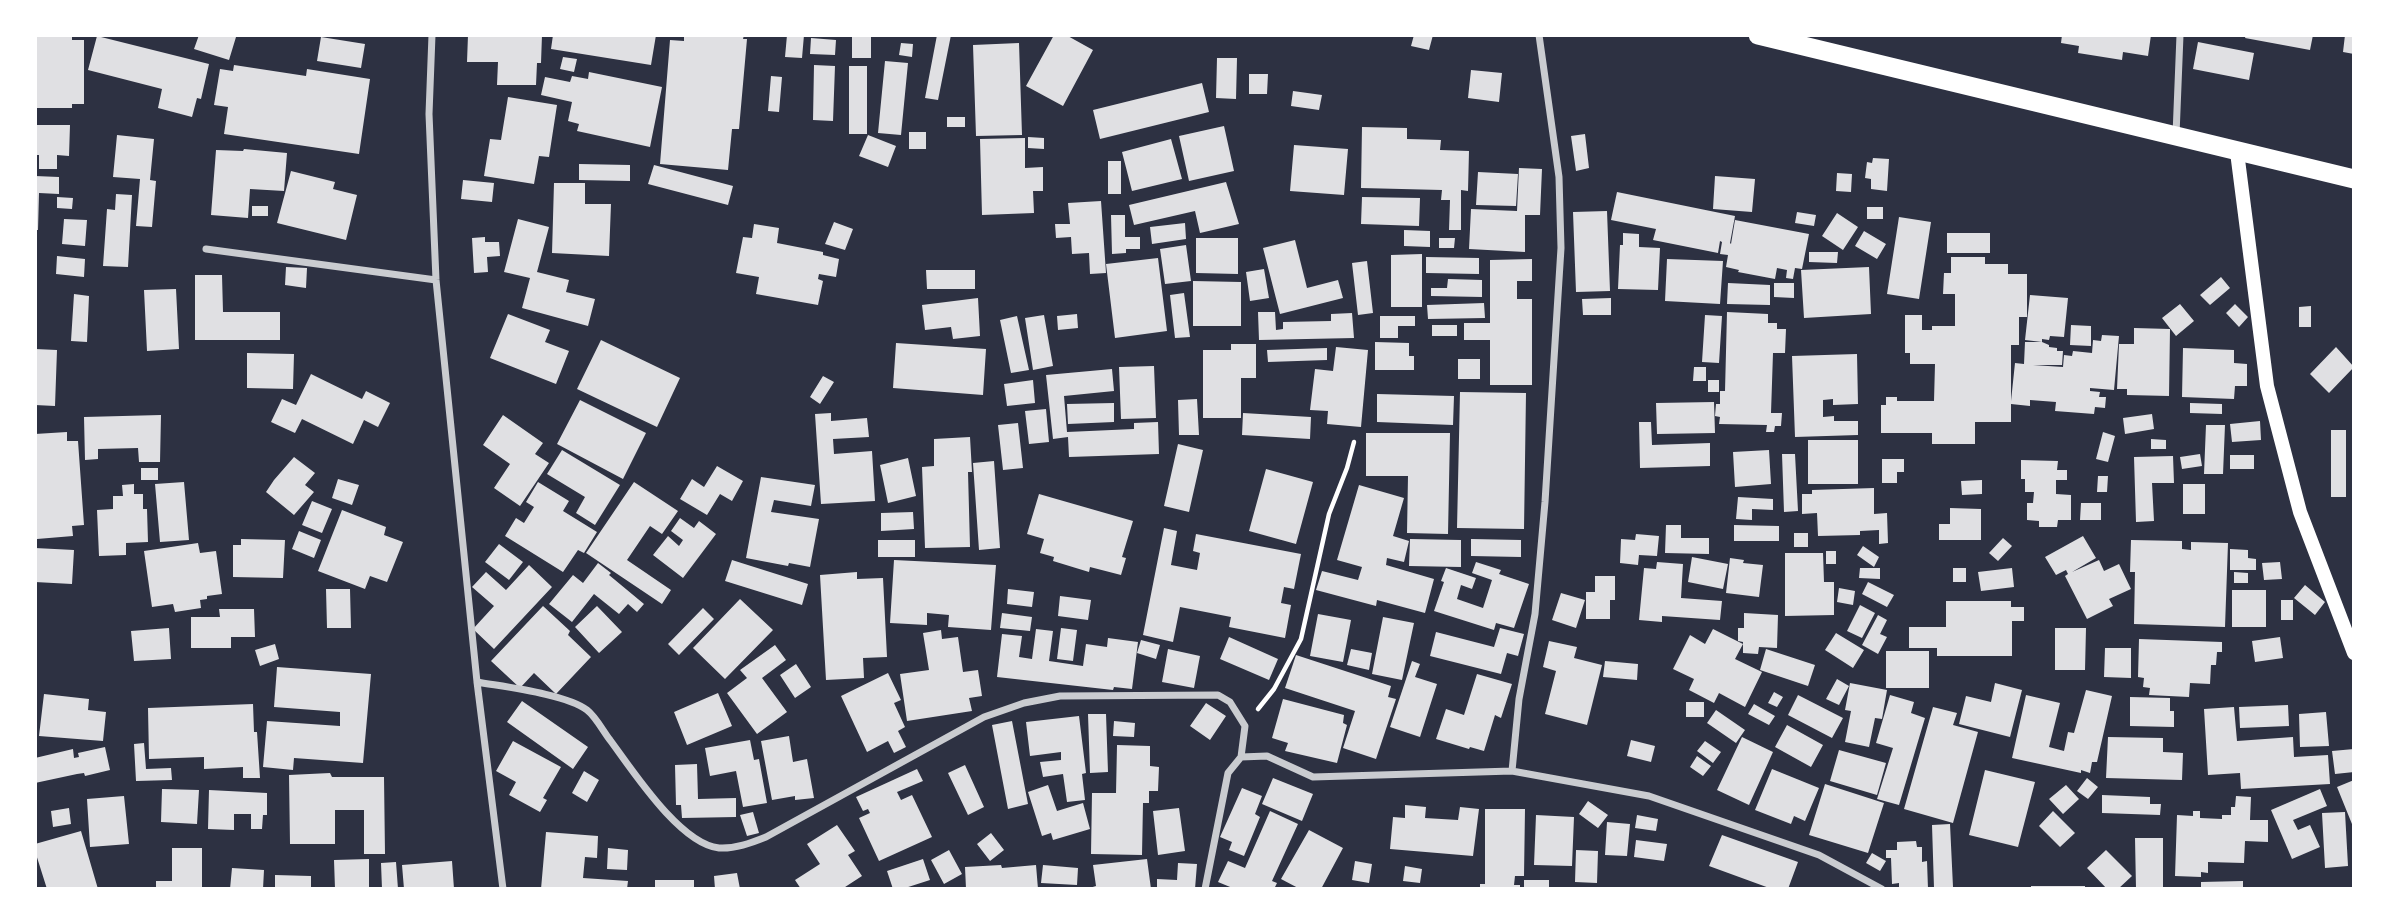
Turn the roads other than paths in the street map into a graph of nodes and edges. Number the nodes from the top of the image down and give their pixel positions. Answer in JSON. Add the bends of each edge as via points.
{"nodes":[{"id":1,"x":432,"y":35,"type":"edge"},
{"id":2,"x":1539,"y":35,"type":"edge"},
{"id":3,"x":1758,"y":35,"type":"edge"},
{"id":4,"x":2180,"y":35,"type":"edge"},
{"id":5,"x":2176,"y":136,"type":"junction"},
{"id":6,"x":2237,"y":152,"type":"junction"},
{"id":7,"x":2354,"y":179,"type":"edge"},
{"id":8,"x":206,"y":249,"type":"dead end"},
{"id":9,"x":436,"y":280,"type":"junction"},
{"id":10,"x":2354,"y":653,"type":"edge"},
{"id":11,"x":477,"y":682,"type":"junction"},
{"id":12,"x":1241,"y":757,"type":"junction"},
{"id":13,"x":1512,"y":771,"type":"junction"},
{"id":14,"x":503,"y":889,"type":"edge"},
{"id":15,"x":1205,"y":889,"type":"edge"},
{"id":16,"x":1882,"y":889,"type":"edge"}],
"edges":[{"from":1,"to":9,"type":"street","via":[[429,114]]},
{"from":2,"to":13,"type":"street","via":[[1559,177],[1561,248],[1535,614],[1519,699]]},
{"from":3,"to":5,"type":"highway"},
{"from":4,"to":5,"type":"street"},
{"from":5,"to":6,"type":"highway"},
{"from":6,"to":7,"type":"highway"},
{"from":6,"to":10,"type":"main road","via":[[2267,387],[2300,512]]},
{"from":8,"to":9,"type":"street"},
{"from":9,"to":11,"type":"street"},
{"from":11,"to":12,"type":"street","via":[[564,700],[587,710],[679,827],[701,843],[720,848],[766,838],[984,717],[1059,696],[1218,695],[1230,702],[1245,726]]},
{"from":11,"to":14,"type":"street"},
{"from":12,"to":13,"type":"street","via":[[1267,756],[1313,777]]},
{"from":12,"to":15,"type":"street","via":[[1228,773]]},
{"from":13,"to":16,"type":"street","via":[[1649,796],[1819,855]]}]}
